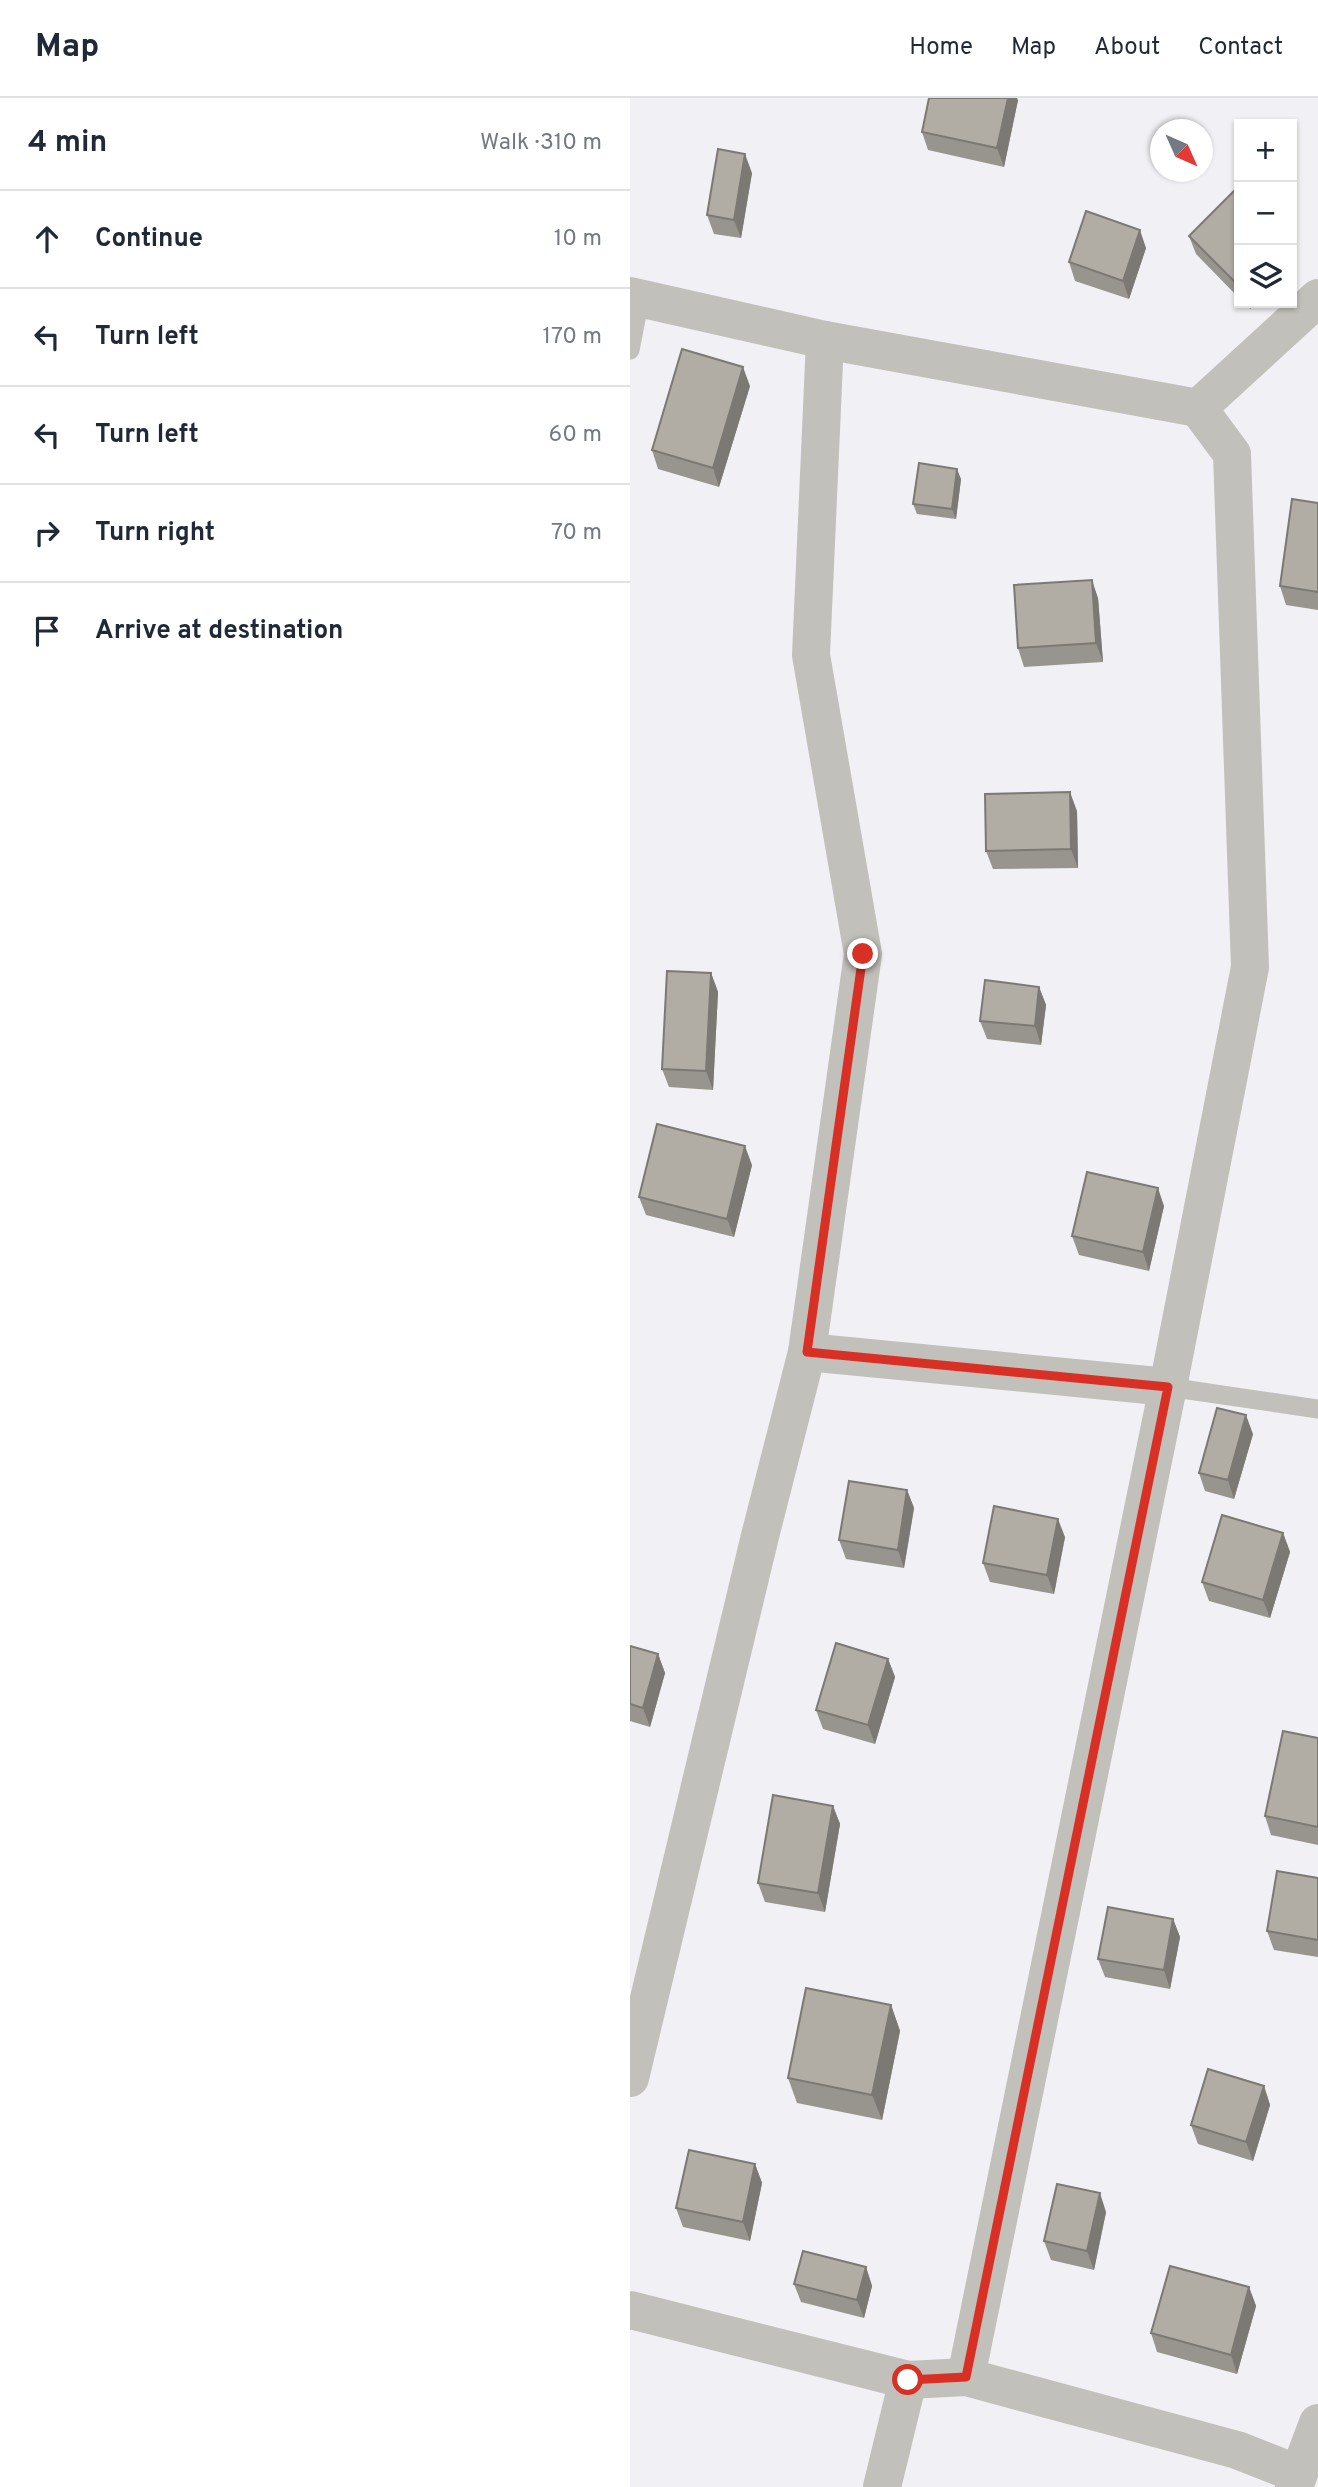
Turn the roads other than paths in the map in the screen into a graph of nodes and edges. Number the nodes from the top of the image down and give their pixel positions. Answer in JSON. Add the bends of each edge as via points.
{"nodes":[{"id":1,"x":635,"y":298,"type":"edge"},
{"id":2,"x":1318,"y":298,"type":"edge"},
{"id":3,"x":825,"y":340,"type":"junction"},
{"id":4,"x":630,"y":350,"type":"edge"},
{"id":5,"x":1198,"y":408,"type":"junction"},
{"id":6,"x":807,"y":1352,"type":"junction"},
{"id":7,"x":1168,"y":1387,"type":"junction"},
{"id":8,"x":1318,"y":1409,"type":"edge"},
{"id":9,"x":630,"y":2078,"type":"edge"},
{"id":10,"x":630,"y":2310,"type":"edge"},
{"id":11,"x":966,"y":2377,"type":"junction"},
{"id":12,"x":908,"y":2380,"type":"junction"},
{"id":13,"x":1318,"y":2423,"type":"edge"},
{"id":14,"x":1296,"y":2481,"type":"edge"},
{"id":15,"x":882,"y":2487,"type":"edge"}],
"edges":[{"from":1,"to":3,"type":"street"},
{"from":1,"to":4,"type":"lane"},
{"from":2,"to":5,"type":"street"},
{"from":3,"to":5,"type":"street"},
{"from":3,"to":6,"type":"street","via":[[811,655],[863,954]]},
{"from":5,"to":7,"type":"street","via":[[1232,454],[1250,967]]},
{"from":6,"to":7,"type":"street"},
{"from":6,"to":9,"type":"street"},
{"from":7,"to":8,"type":"lane"},
{"from":7,"to":11,"type":"street"},
{"from":10,"to":12,"type":"street"},
{"from":11,"to":12,"type":"street"},
{"from":11,"to":14,"type":"street","via":[[1237,2450]]},
{"from":12,"to":15,"type":"street"},
{"from":13,"to":14,"type":"street"}]}
